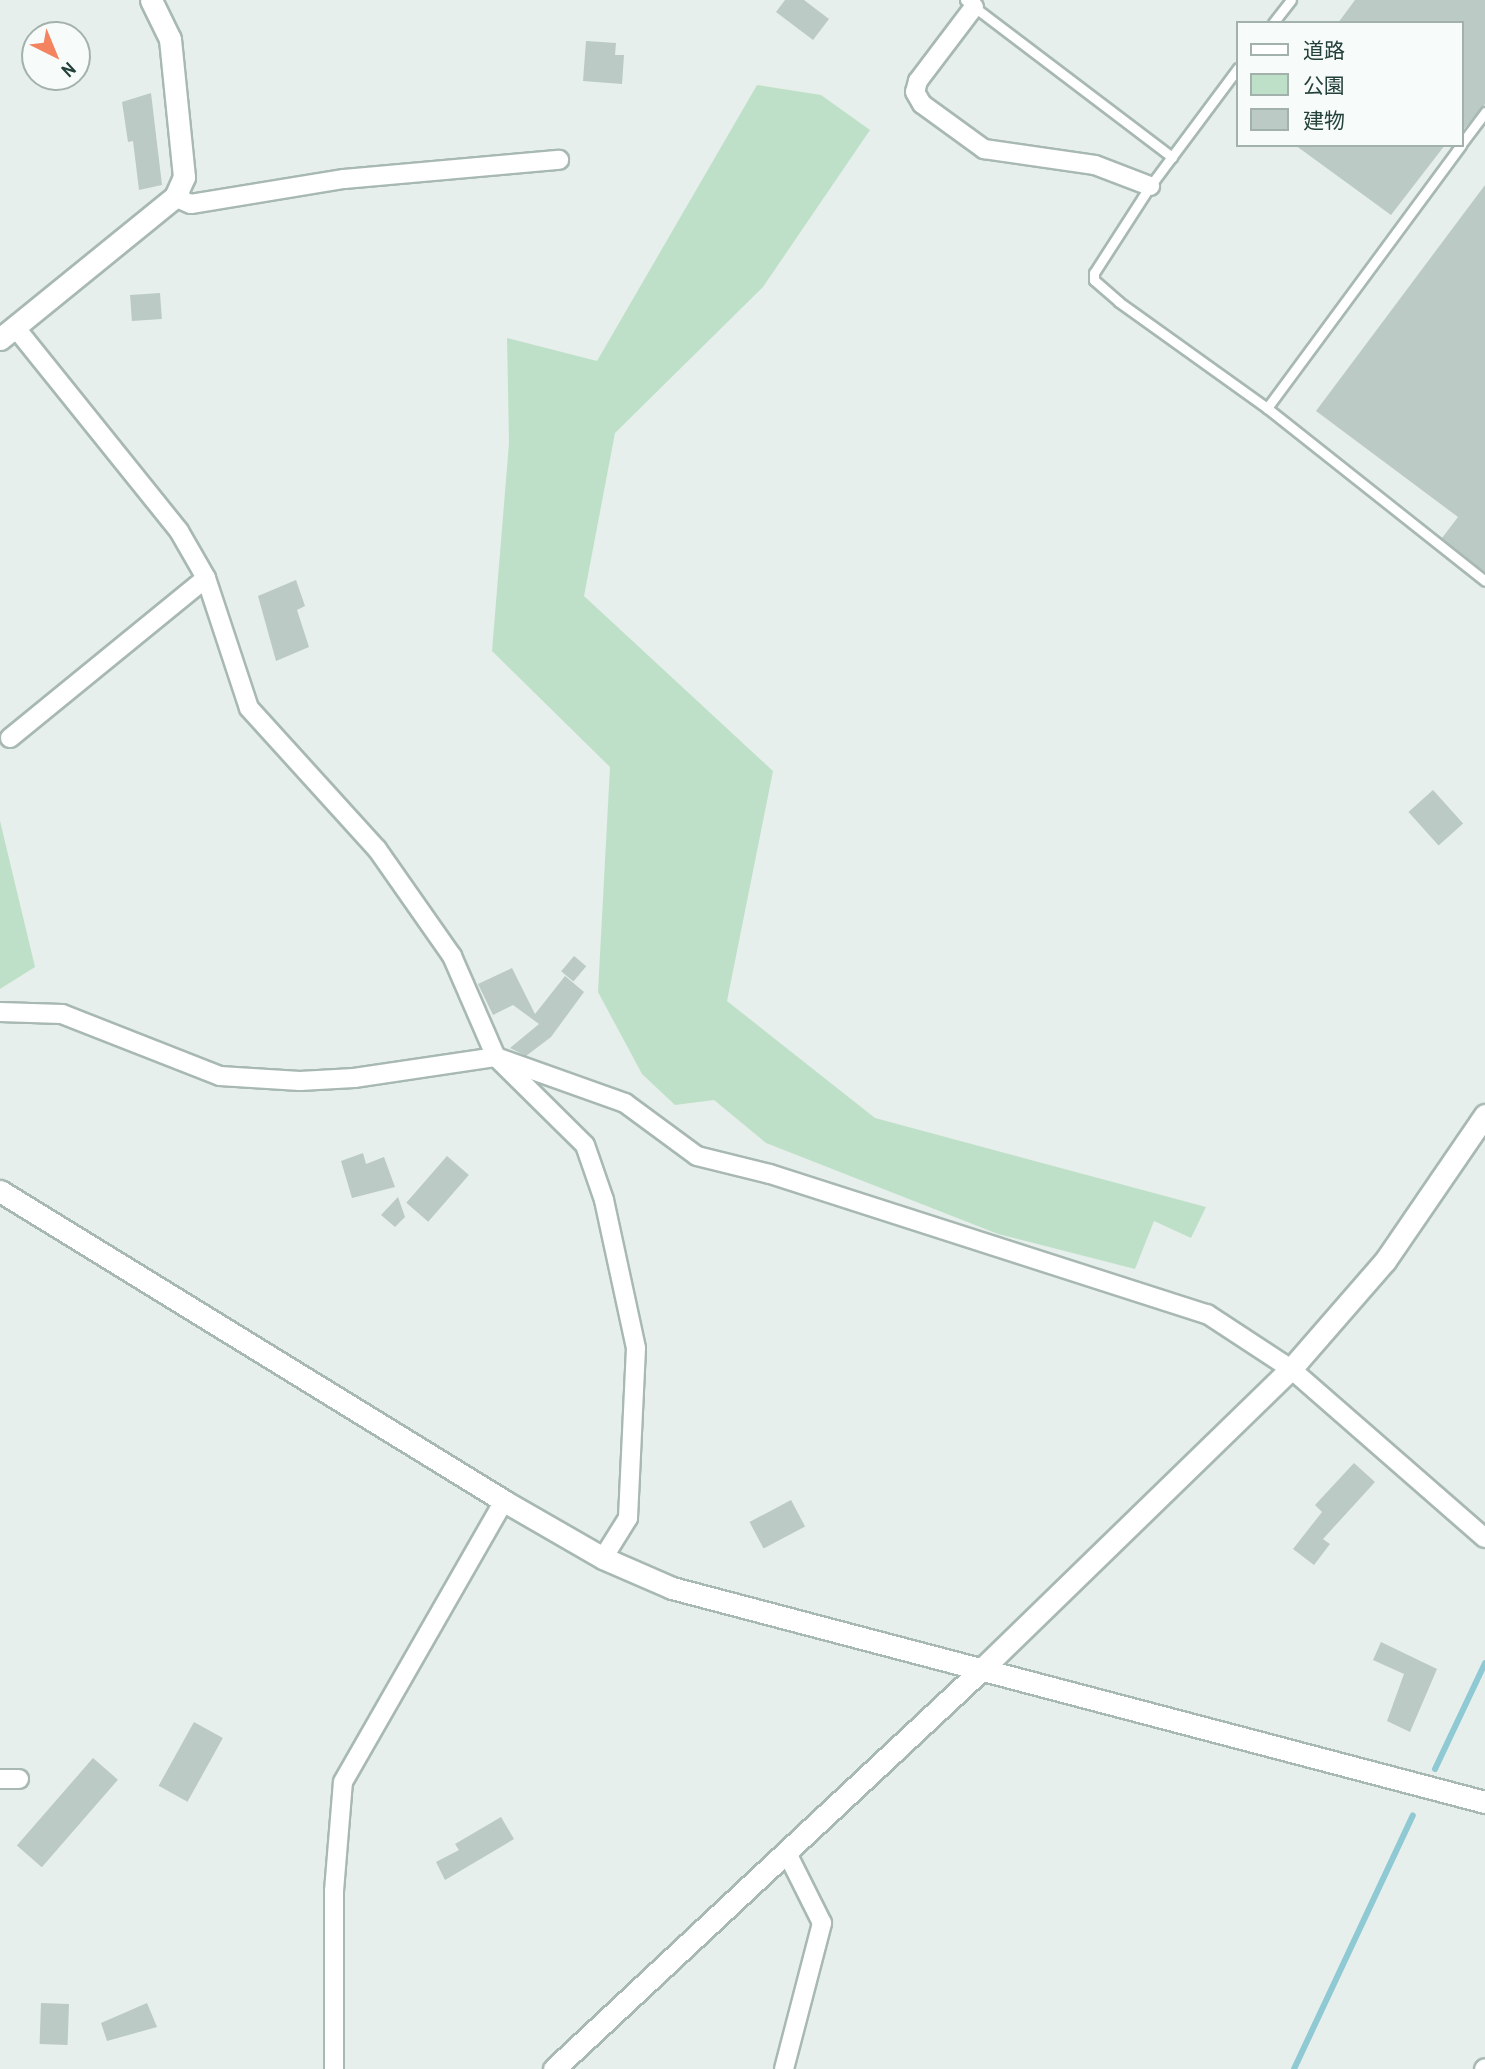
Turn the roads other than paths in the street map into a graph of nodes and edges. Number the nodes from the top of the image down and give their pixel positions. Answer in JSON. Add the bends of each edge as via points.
{"nodes":[{"id":1,"x":151,"y":0,"type":"edge"},
{"id":2,"x":1291,"y":0,"type":"edge"},
{"id":3,"x":970,"y":4,"type":"edge"},
{"id":4,"x":1275,"y":21,"type":"edge"},
{"id":5,"x":1236,"y":71,"type":"edge"},
{"id":6,"x":1485,"y":112,"type":"edge"},
{"id":7,"x":1464,"y":141,"type":"edge"},
{"id":8,"x":1460,"y":147,"type":"edge"},
{"id":9,"x":1172,"y":157,"type":"junction"},
{"id":10,"x":559,"y":160,"type":"dead end"},
{"id":11,"x":1150,"y":186,"type":"junction"},
{"id":12,"x":176,"y":197,"type":"junction"},
{"id":13,"x":7,"y":333,"type":"edge"},
{"id":14,"x":1268,"y":408,"type":"junction"},
{"id":15,"x":206,"y":578,"type":"junction"},
{"id":16,"x":1485,"y":582,"type":"edge"},
{"id":17,"x":10,"y":738,"type":"dead end"},
{"id":18,"x":0,"y":1012,"type":"edge"},
{"id":19,"x":496,"y":1057,"type":"junction"},
{"id":20,"x":1485,"y":1115,"type":"edge"},
{"id":21,"x":0,"y":1191,"type":"edge"},
{"id":22,"x":1291,"y":1369,"type":"junction"},
{"id":23,"x":505,"y":1501,"type":"junction"},
{"id":24,"x":1485,"y":1538,"type":"edge"},
{"id":25,"x":604,"y":1558,"type":"junction"},
{"id":26,"x":981,"y":1670,"type":"junction"},
{"id":27,"x":0,"y":1779,"type":"edge"},
{"id":28,"x":19,"y":1779,"type":"dead end"},
{"id":29,"x":1485,"y":1802,"type":"edge"},
{"id":30,"x":787,"y":1853,"type":"junction"},
{"id":31,"x":334,"y":2069,"type":"edge"},
{"id":32,"x":554,"y":2069,"type":"edge"},
{"id":33,"x":784,"y":2069,"type":"edge"}],
"edges":[{"from":1,"to":12,"type":"street","via":[[170,39],[181,122],[184,177]]},
{"from":2,"to":4,"type":"lane"},
{"from":3,"to":9,"type":"lane"},
{"from":3,"to":11,"type":"street","via":[[918,81],[915,92],[922,104],[984,149],[1095,165]]},
{"from":5,"to":9,"type":"lane"},
{"from":6,"to":7,"type":"lane"},
{"from":8,"to":14,"type":"lane"},
{"from":9,"to":11,"type":"lane"},
{"from":10,"to":12,"type":"street","via":[[344,179],[191,204]]},
{"from":11,"to":14,"type":"lane","via":[[1101,257],[1094,280]]},
{"from":12,"to":13,"type":"street"},
{"from":13,"to":15,"type":"street","via":[[179,531]]},
{"from":14,"to":16,"type":"lane"},
{"from":15,"to":17,"type":"street"},
{"from":15,"to":19,"type":"street","via":[[249,708],[377,849],[452,956]]},
{"from":18,"to":19,"type":"street","via":[[62,1014],[220,1076],[354,1079]]},
{"from":19,"to":22,"type":"street","via":[[625,1103],[697,1156],[769,1174],[1207,1314]]},
{"from":19,"to":25,"type":"street","via":[[586,1145],[604,1200],[636,1348],[628,1518]]},
{"from":20,"to":22,"type":"street","via":[[1385,1261]]},
{"from":21,"to":23,"type":"street"},
{"from":22,"to":24,"type":"street"},
{"from":22,"to":26,"type":"street"},
{"from":23,"to":25,"type":"street"},
{"from":23,"to":31,"type":"street","via":[[343,1782],[334,1891]]},
{"from":25,"to":26,"type":"street","via":[[673,1588]]},
{"from":26,"to":29,"type":"street"},
{"from":26,"to":30,"type":"street"},
{"from":27,"to":28,"type":"street"},
{"from":30,"to":32,"type":"street"},
{"from":30,"to":33,"type":"street","via":[[822,1923]]}]}
